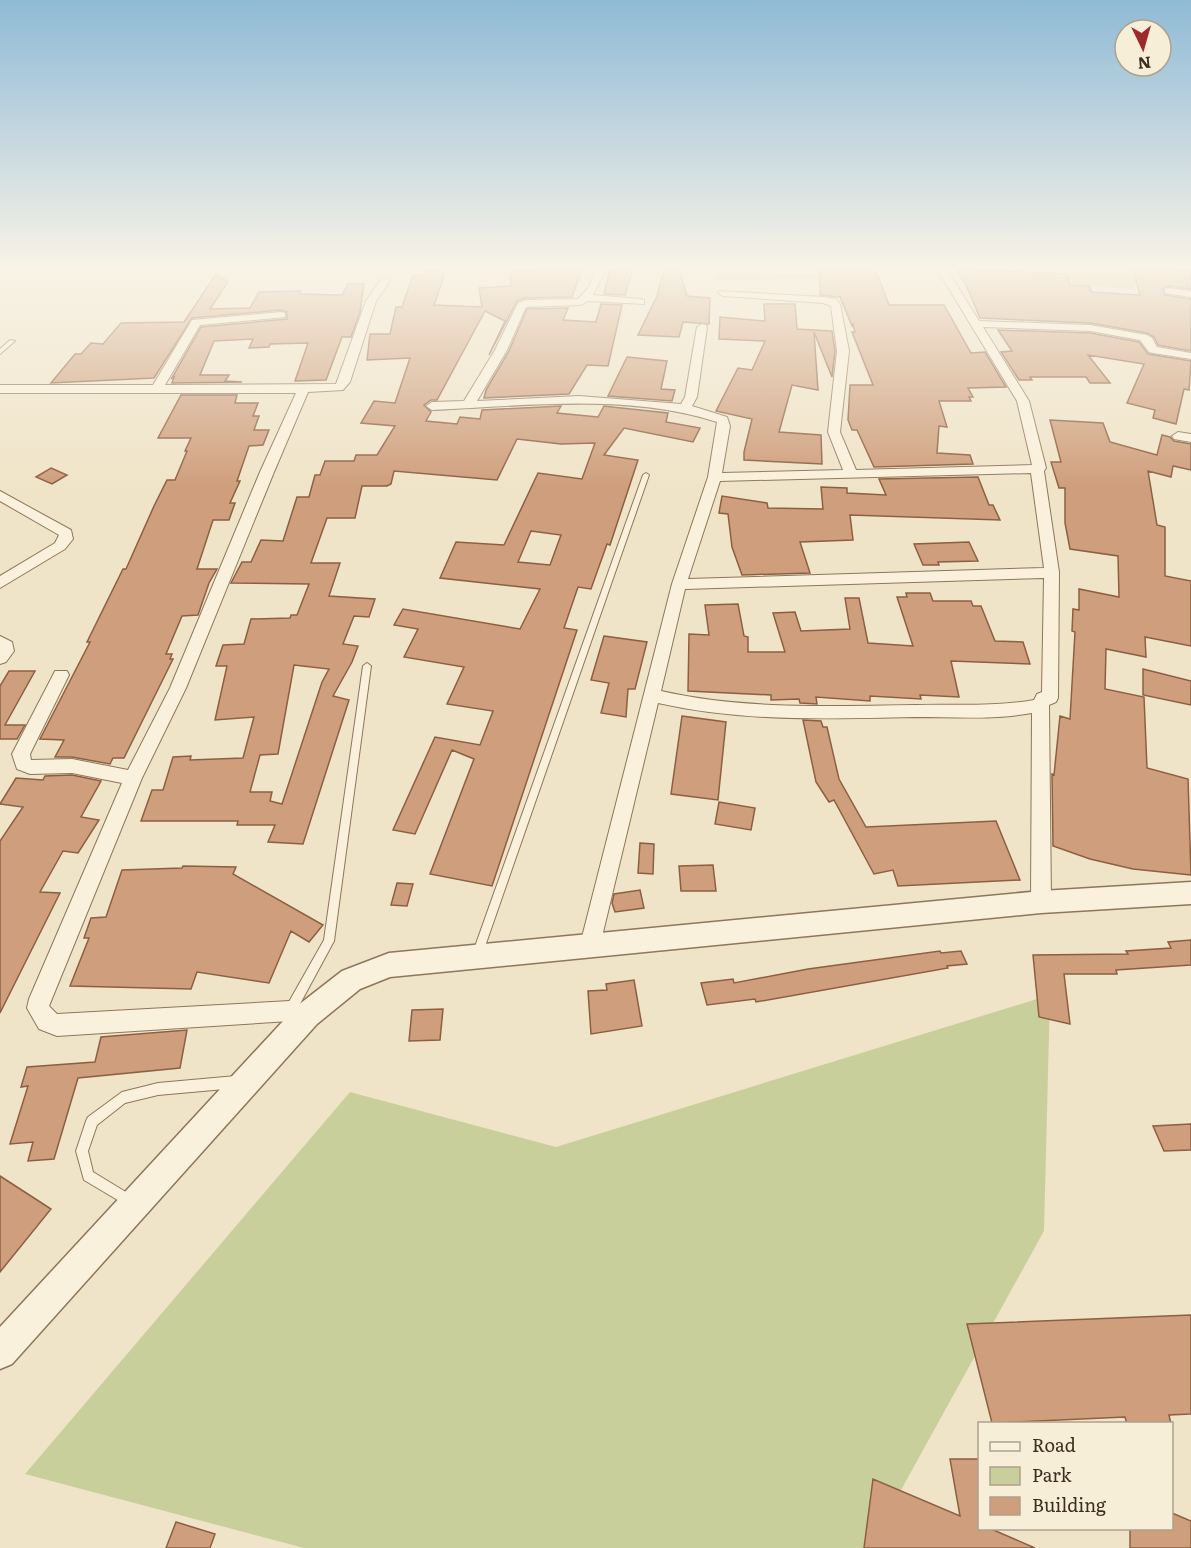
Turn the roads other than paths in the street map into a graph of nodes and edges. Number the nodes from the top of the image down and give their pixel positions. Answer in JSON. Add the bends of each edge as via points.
{"nodes":[{"id":1,"x":12,"y":341,"type":"dead end"},
{"id":2,"x":185,"y":341,"type":"edge"},
{"id":3,"x":358,"y":341,"type":"edge"},
{"id":4,"x":505,"y":341,"type":"edge"},
{"id":5,"x":700,"y":341,"type":"edge"},
{"id":6,"x":841,"y":341,"type":"edge"},
{"id":7,"x":987,"y":341,"type":"edge"},
{"id":8,"x":1149,"y":341,"type":"edge"},
{"id":9,"x":0,"y":352,"type":"edge"},
{"id":10,"x":1191,"y":356,"type":"edge"},
{"id":11,"x":0,"y":389,"type":"edge"},
{"id":12,"x":304,"y":389,"type":"junction"},
{"id":13,"x":156,"y":390,"type":"junction"},
{"id":14,"x":468,"y":405,"type":"junction"},
{"id":15,"x":432,"y":406,"type":"dead end"},
{"id":16,"x":684,"y":408,"type":"junction"},
{"id":17,"x":1037,"y":469,"type":"junction"},
{"id":18,"x":850,"y":472,"type":"junction"},
{"id":19,"x":646,"y":475,"type":"dead end"},
{"id":20,"x":715,"y":477,"type":"junction"},
{"id":21,"x":0,"y":495,"type":"edge"},
{"id":22,"x":1052,"y":572,"type":"junction"},
{"id":23,"x":0,"y":583,"type":"edge"},
{"id":24,"x":679,"y":584,"type":"junction"},
{"id":25,"x":0,"y":642,"type":"edge"},
{"id":26,"x":0,"y":658,"type":"edge"},
{"id":27,"x":367,"y":666,"type":"dead end"},
{"id":28,"x":61,"y":675,"type":"dead end"},
{"id":29,"x":652,"y":695,"type":"junction"},
{"id":30,"x":1041,"y":705,"type":"junction"},
{"id":31,"x":133,"y":778,"type":"junction"},
{"id":32,"x":1191,"y":893,"type":"edge"},
{"id":33,"x":1041,"y":902,"type":"junction"},
{"id":34,"x":590,"y":945,"type":"junction"},
{"id":35,"x":476,"y":957,"type":"junction"},
{"id":36,"x":298,"y":1013,"type":"junction"},
{"id":37,"x":247,"y":1081,"type":"junction"},
{"id":38,"x":135,"y":1204,"type":"junction"},
{"id":39,"x":0,"y":1352,"type":"edge"}],
"edges":[{"from":1,"to":9,"type":"lane"},
{"from":2,"to":13,"type":"street"},
{"from":3,"to":12,"type":"street","via":[[339,387]]},
{"from":4,"to":14,"type":"street"},
{"from":5,"to":16,"type":"street","via":[[692,397]]},
{"from":6,"to":18,"type":"street","via":[[834,432]]},
{"from":7,"to":17,"type":"street","via":[[1023,401]]},
{"from":8,"to":10,"type":"street","via":[[1153,350]]},
{"from":11,"to":13,"type":"street"},
{"from":12,"to":13,"type":"street"},
{"from":12,"to":31,"type":"street","via":[[178,688]]},
{"from":14,"to":15,"type":"street"},
{"from":14,"to":16,"type":"street","via":[[579,400]]},
{"from":16,"to":20,"type":"street","via":[[723,420]]},
{"from":17,"to":18,"type":"street"},
{"from":17,"to":22,"type":"street"},
{"from":18,"to":20,"type":"street"},
{"from":19,"to":35,"type":"lane"},
{"from":20,"to":24,"type":"street"},
{"from":21,"to":23,"type":"street","via":[[66,532],[60,546]]},
{"from":22,"to":24,"type":"street"},
{"from":22,"to":30,"type":"street","via":[[1050,698],[1043,698]]},
{"from":24,"to":29,"type":"street"},
{"from":25,"to":26,"type":"street","via":[[6,646]]},
{"from":27,"to":36,"type":"lane","via":[[329,941]]},
{"from":28,"to":31,"type":"street","via":[[21,754],[23,764],[72,766]]},
{"from":29,"to":30,"type":"street","via":[[781,712]]},
{"from":29,"to":34,"type":"street"},
{"from":30,"to":33,"type":"street"},
{"from":31,"to":36,"type":"street","via":[[40,999],[41,1015],[57,1025]]},
{"from":32,"to":33,"type":"street"},
{"from":33,"to":34,"type":"street"},
{"from":34,"to":35,"type":"street"},
{"from":35,"to":36,"type":"street","via":[[389,965],[351,980]]},
{"from":36,"to":37,"type":"street"},
{"from":37,"to":38,"type":"street"},
{"from":37,"to":38,"type":"lane","via":[[158,1089],[122,1098],[92,1121],[82,1151],[88,1176]]},
{"from":38,"to":39,"type":"street"}]}
